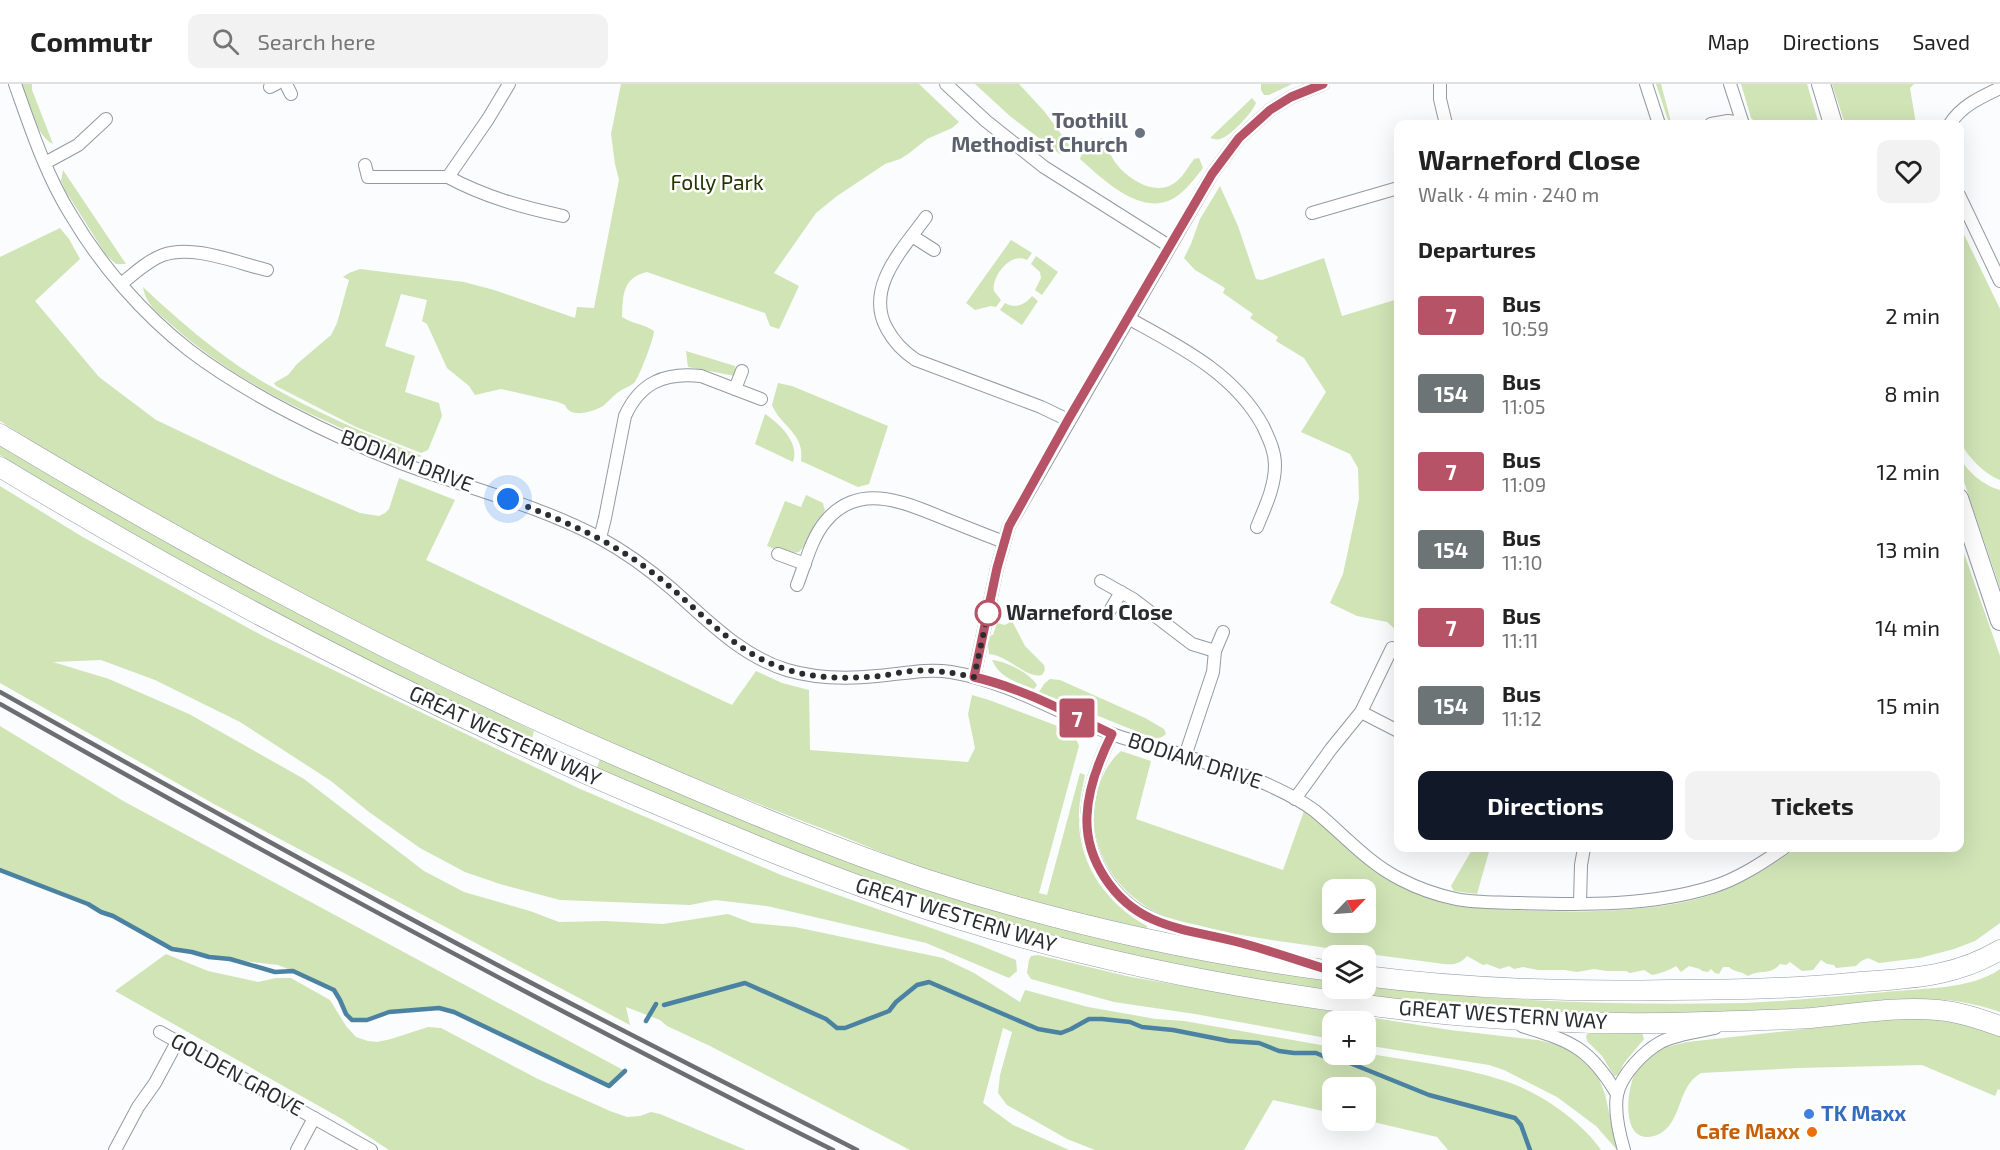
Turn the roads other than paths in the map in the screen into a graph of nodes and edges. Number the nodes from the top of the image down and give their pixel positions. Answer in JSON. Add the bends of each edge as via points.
{"nodes":[{"id":1,"x":15,"y":84,"type":"edge"},
{"id":2,"x":509,"y":84,"type":"edge"},
{"id":3,"x":946,"y":84,"type":"edge"},
{"id":4,"x":1323,"y":84,"type":"edge"},
{"id":5,"x":1440,"y":84,"type":"edge"},
{"id":6,"x":1646,"y":84,"type":"edge"},
{"id":7,"x":1730,"y":84,"type":"edge"},
{"id":8,"x":1821,"y":84,"type":"edge"},
{"id":9,"x":2000,"y":88,"type":"edge"},
{"id":10,"x":106,"y":119,"type":"dead end"},
{"id":11,"x":1445,"y":120,"type":"edge"},
{"id":12,"x":1658,"y":120,"type":"edge"},
{"id":13,"x":1741,"y":120,"type":"edge"},
{"id":14,"x":1832,"y":120,"type":"edge"},
{"id":15,"x":1953,"y":120,"type":"edge"},
{"id":16,"x":45,"y":163,"type":"junction"},
{"id":17,"x":365,"y":165,"type":"dead end"},
{"id":18,"x":448,"y":177,"type":"junction"},
{"id":19,"x":1394,"y":189,"type":"edge"},
{"id":20,"x":1964,"y":205,"type":"edge"},
{"id":21,"x":1312,"y":213,"type":"dead end"},
{"id":22,"x":563,"y":216,"type":"dead end"},
{"id":23,"x":926,"y":217,"type":"dead end"},
{"id":24,"x":912,"y":236,"type":"junction"},
{"id":25,"x":1169,"y":246,"type":"junction"},
{"id":26,"x":934,"y":250,"type":"dead end"},
{"id":27,"x":267,"y":270,"type":"dead end"},
{"id":28,"x":2000,"y":281,"type":"edge"},
{"id":29,"x":121,"y":284,"type":"junction"},
{"id":30,"x":1128,"y":318,"type":"junction"},
{"id":31,"x":742,"y":371,"type":"dead end"},
{"id":32,"x":735,"y":389,"type":"junction"},
{"id":33,"x":761,"y":399,"type":"dead end"},
{"id":34,"x":1068,"y":420,"type":"junction"},
{"id":35,"x":0,"y":434,"type":"edge"},
{"id":36,"x":0,"y":467,"type":"edge"},
{"id":37,"x":1964,"y":513,"type":"edge"},
{"id":38,"x":1257,"y":527,"type":"dead end"},
{"id":39,"x":600,"y":538,"type":"junction"},
{"id":40,"x":1004,"y":542,"type":"junction"},
{"id":41,"x":778,"y":554,"type":"dead end"},
{"id":42,"x":805,"y":564,"type":"junction"},
{"id":43,"x":1101,"y":580,"type":"dead end"},
{"id":44,"x":797,"y":585,"type":"dead end"},
{"id":45,"x":1121,"y":592,"type":"junction"},
{"id":46,"x":1111,"y":609,"type":"dead end"},
{"id":47,"x":2000,"y":621,"type":"edge"},
{"id":48,"x":1223,"y":632,"type":"dead end"},
{"id":49,"x":1392,"y":648,"type":"dead end"},
{"id":50,"x":1215,"y":651,"type":"junction"},
{"id":51,"x":974,"y":677,"type":"junction"},
{"id":52,"x":1361,"y":712,"type":"junction"},
{"id":53,"x":1394,"y":729,"type":"edge"},
{"id":54,"x":1112,"y":734,"type":"junction"},
{"id":55,"x":1185,"y":756,"type":"junction"},
{"id":56,"x":1295,"y":799,"type":"junction"},
{"id":57,"x":1583,"y":852,"type":"edge"},
{"id":58,"x":1777,"y":852,"type":"edge"},
{"id":59,"x":1580,"y":903,"type":"junction"},
{"id":60,"x":2000,"y":950,"type":"edge"},
{"id":61,"x":1322,"y":968,"type":"edge"},
{"id":62,"x":1322,"y":970,"type":"edge"},
{"id":63,"x":1376,"y":977,"type":"edge"},
{"id":64,"x":1495,"y":1018,"type":"junction"},
{"id":65,"x":1746,"y":1021,"type":"junction"},
{"id":66,"x":2000,"y":1026,"type":"edge"},
{"id":67,"x":160,"y":1032,"type":"dead end"},
{"id":68,"x":177,"y":1042,"type":"junction"},
{"id":69,"x":1617,"y":1094,"type":"junction"},
{"id":70,"x":314,"y":1118,"type":"junction"},
{"id":71,"x":115,"y":1150,"type":"edge"},
{"id":72,"x":297,"y":1150,"type":"edge"},
{"id":73,"x":370,"y":1150,"type":"edge"},
{"id":74,"x":1624,"y":1150,"type":"edge"}],
"edges":[{"from":1,"to":16,"type":"street","name":"BODIAM DRIVE"},
{"from":2,"to":18,"type":"street"},
{"from":3,"to":25,"type":"street","via":[[1044,167]]},
{"from":4,"to":25,"type":"street","via":[[1280,103],[1239,138],[1212,174]]},
{"from":5,"to":11,"type":"street"},
{"from":6,"to":12,"type":"street"},
{"from":7,"to":13,"type":"street"},
{"from":8,"to":14,"type":"main road"},
{"from":9,"to":15,"type":"street","via":[[1965,107]]},
{"from":10,"to":16,"type":"street","via":[[78,145]]},
{"from":16,"to":29,"type":"street","name":"BODIAM DRIVE","via":[[72,218]]},
{"from":17,"to":18,"type":"street","via":[[368,177]]},
{"from":18,"to":22,"type":"street","via":[[493,198]]},
{"from":19,"to":21,"type":"street"},
{"from":20,"to":28,"type":"street"},
{"from":23,"to":24,"type":"street"},
{"from":24,"to":26,"type":"street"},
{"from":24,"to":34,"type":"street","via":[[886,273],[880,296],[881,313],[898,346],[916,360]]},
{"from":25,"to":30,"type":"street"},
{"from":27,"to":29,"type":"street","via":[[181,251],[149,262]]},
{"from":29,"to":39,"type":"street","name":"BODIAM DRIVE","via":[[188,349],[259,394],[371,450],[508,499]]},
{"from":30,"to":34,"type":"street"},
{"from":30,"to":38,"type":"street","via":[[1204,362],[1237,390],[1257,416],[1272,447],[1275,466],[1273,487]]},
{"from":31,"to":32,"type":"street"},
{"from":32,"to":33,"type":"street"},
{"from":32,"to":39,"type":"street","via":[[701,376],[681,375],[655,383],[635,397],[625,416]]},
{"from":34,"to":40,"type":"street","via":[[1016,510]]},
{"from":35,"to":62,"type":"main road","name":"GREAT WESTERN WAY","via":[[132,512],[354,632],[447,679],[733,807],[931,881],[1083,924],[1225,955]]},
{"from":36,"to":64,"type":"main road","name":"GREAT WESTERN WAY","via":[[184,574],[430,702],[603,782],[854,884],[1006,933],[1148,968],[1317,999]]},
{"from":37,"to":47,"type":"main road"},
{"from":39,"to":51,"type":"street","name":"BODIAM DRIVE","via":[[655,574],[743,649],[784,669],[829,677],[927,670]]},
{"from":40,"to":42,"type":"street","via":[[907,504],[862,499],[840,508],[824,522]]},
{"from":40,"to":51,"type":"street"},
{"from":41,"to":42,"type":"street"},
{"from":42,"to":44,"type":"street"},
{"from":43,"to":45,"type":"street"},
{"from":45,"to":46,"type":"street"},
{"from":45,"to":50,"type":"street","via":[[1192,644]]},
{"from":48,"to":50,"type":"street"},
{"from":49,"to":52,"type":"street"},
{"from":50,"to":55,"type":"street","via":[[1213,672]]},
{"from":51,"to":54,"type":"street","name":"BODIAM DRIVE","via":[[1032,697]]},
{"from":52,"to":53,"type":"street"},
{"from":52,"to":56,"type":"street"},
{"from":54,"to":55,"type":"street","name":"BODIAM DRIVE"},
{"from":54,"to":61,"type":"street","via":[[1097,770],[1087,819],[1095,859],[1114,889],[1131,907],[1161,922]]},
{"from":55,"to":56,"type":"street","name":"BODIAM DRIVE","via":[[1256,779]]},
{"from":56,"to":59,"type":"street","name":"BODIAM DRIVE","via":[[1380,867],[1434,893],[1474,902]]},
{"from":57,"to":59,"type":"street"},
{"from":58,"to":59,"type":"street","name":"BODIAM DRIVE","via":[[1735,877],[1695,892],[1642,901]]},
{"from":60,"to":63,"type":"main road","name":"GREAT WESTERN WAY","via":[[1948,973],[1804,988],[1595,991],[1445,985]]},
{"from":64,"to":65,"type":"main road","name":"GREAT WESTERN WAY"},
{"from":64,"to":69,"type":"street","via":[[1577,1046],[1599,1067]]},
{"from":65,"to":66,"type":"main road","name":"GREAT WESTERN WAY","via":[[1923,1009],[1957,1013]]},
{"from":65,"to":69,"type":"street","via":[[1661,1042],[1632,1066]]},
{"from":67,"to":68,"type":"street","name":"GOLDEN GROVE"},
{"from":68,"to":70,"type":"street","name":"GOLDEN GROVE"},
{"from":68,"to":71,"type":"street"},
{"from":69,"to":74,"type":"street"},
{"from":70,"to":72,"type":"street","name":"GOLDEN GROVE"},
{"from":70,"to":73,"type":"street","name":"GOLDEN GROVE"}]}
